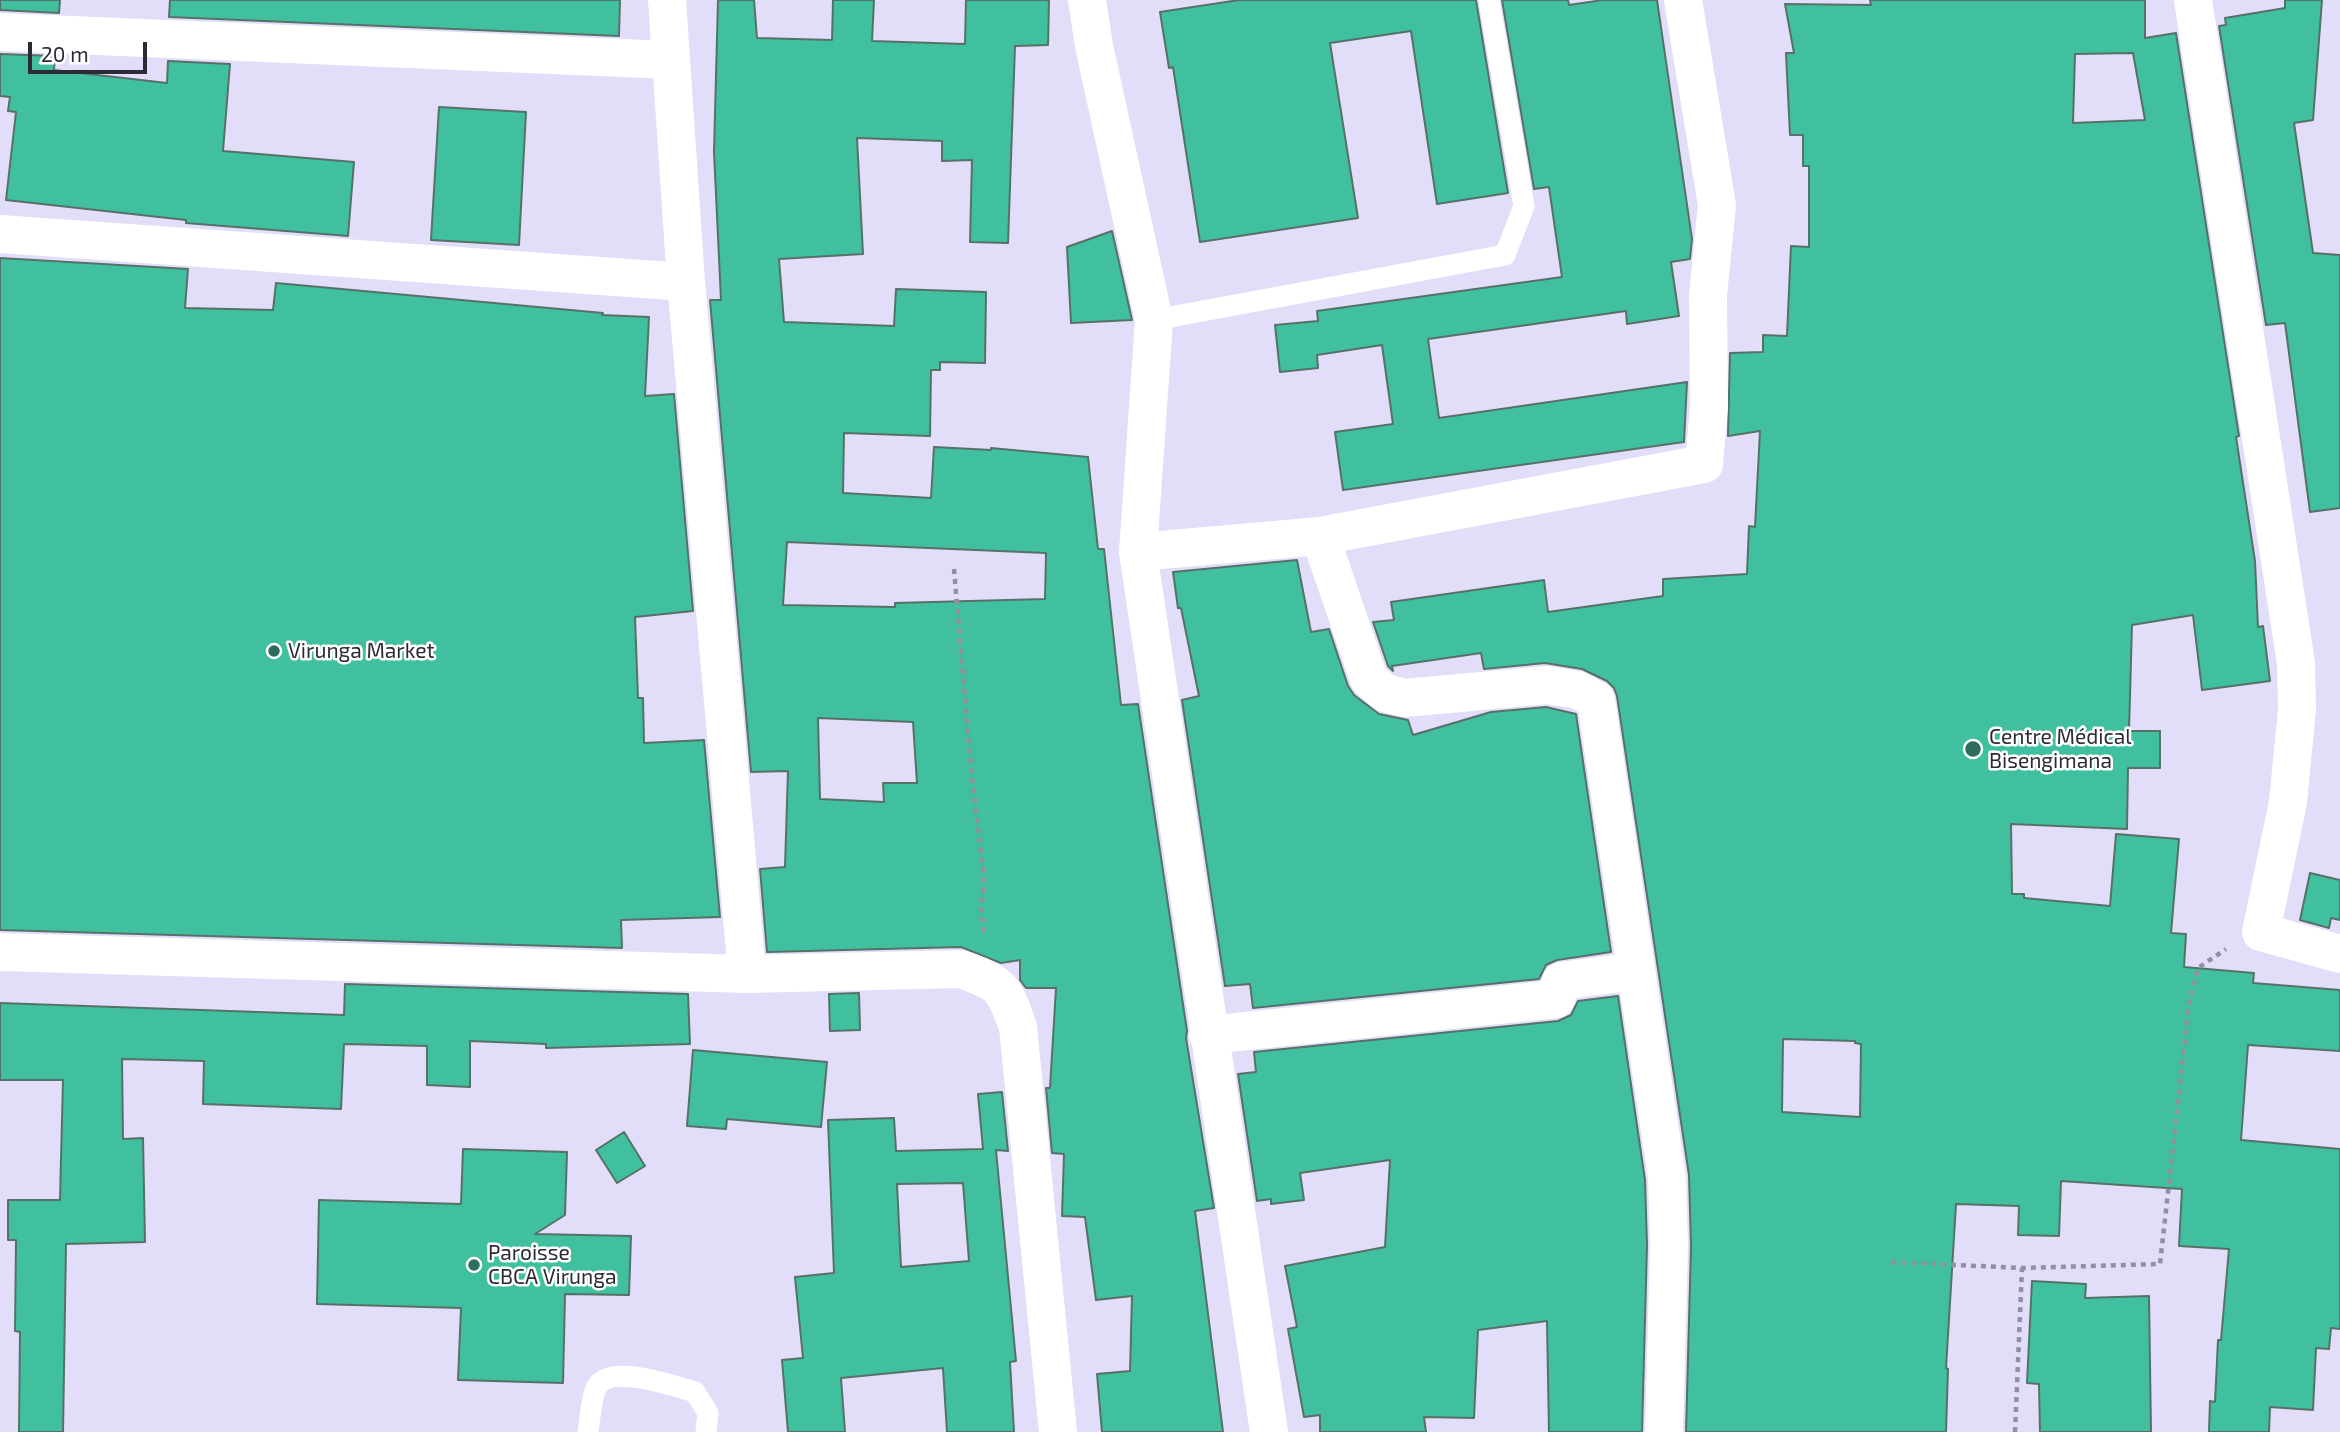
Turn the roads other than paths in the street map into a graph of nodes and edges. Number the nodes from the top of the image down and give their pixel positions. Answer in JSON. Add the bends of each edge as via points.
{"nodes":[{"id":1,"x":667,"y":0,"type":"edge"},
{"id":2,"x":1087,"y":0,"type":"edge"},
{"id":3,"x":1489,"y":0,"type":"edge"},
{"id":4,"x":1683,"y":0,"type":"edge"},
{"id":5,"x":2193,"y":0,"type":"edge"},
{"id":6,"x":0,"y":32,"type":"edge"},
{"id":7,"x":671,"y":60,"type":"junction"},
{"id":8,"x":0,"y":234,"type":"edge"},
{"id":9,"x":686,"y":282,"type":"junction"},
{"id":10,"x":1154,"y":320,"type":"junction"},
{"id":11,"x":1320,"y":536,"type":"junction"},
{"id":12,"x":1138,"y":552,"type":"junction"},
{"id":13,"x":0,"y":952,"type":"edge"},
{"id":14,"x":2340,"y":954,"type":"edge"},
{"id":15,"x":1636,"y":971,"type":"junction"},
{"id":16,"x":747,"y":974,"type":"junction"},
{"id":17,"x":1208,"y":1035,"type":"junction"},
{"id":18,"x":588,"y":1432,"type":"edge"},
{"id":19,"x":706,"y":1432,"type":"edge"},
{"id":20,"x":1058,"y":1432,"type":"edge"},
{"id":21,"x":1269,"y":1432,"type":"edge"},
{"id":22,"x":1664,"y":1432,"type":"edge"}],
"edges":[{"from":1,"to":7,"type":"street"},
{"from":2,"to":10,"type":"street"},
{"from":3,"to":10,"type":"lane","via":[[1524,206],[1505,255]]},
{"from":4,"to":11,"type":"street","via":[[1717,205],[1708,295],[1709,407],[1704,464]]},
{"from":5,"to":14,"type":"street","via":[[2296,663],[2297,709],[2288,802],[2261,932]]},
{"from":6,"to":7,"type":"street"},
{"from":7,"to":9,"type":"street"},
{"from":8,"to":9,"type":"street"},
{"from":9,"to":16,"type":"street"},
{"from":10,"to":12,"type":"street"},
{"from":11,"to":12,"type":"street"},
{"from":11,"to":15,"type":"street","via":[[1369,679],[1385,693],[1405,698],[1547,685],[1578,690],[1596,700]]},
{"from":12,"to":17,"type":"street"},
{"from":13,"to":16,"type":"street"},
{"from":15,"to":17,"type":"street","via":[[1561,981],[1556,999]]},
{"from":15,"to":22,"type":"street","via":[[1667,1178]]},
{"from":16,"to":20,"type":"street","via":[[961,970],[991,980],[1008,1000],[1017,1027]]},
{"from":17,"to":21,"type":"street"},
{"from":18,"to":19,"type":"lane","via":[[597,1387],[607,1378],[623,1375],[695,1392],[708,1413]]}]}
